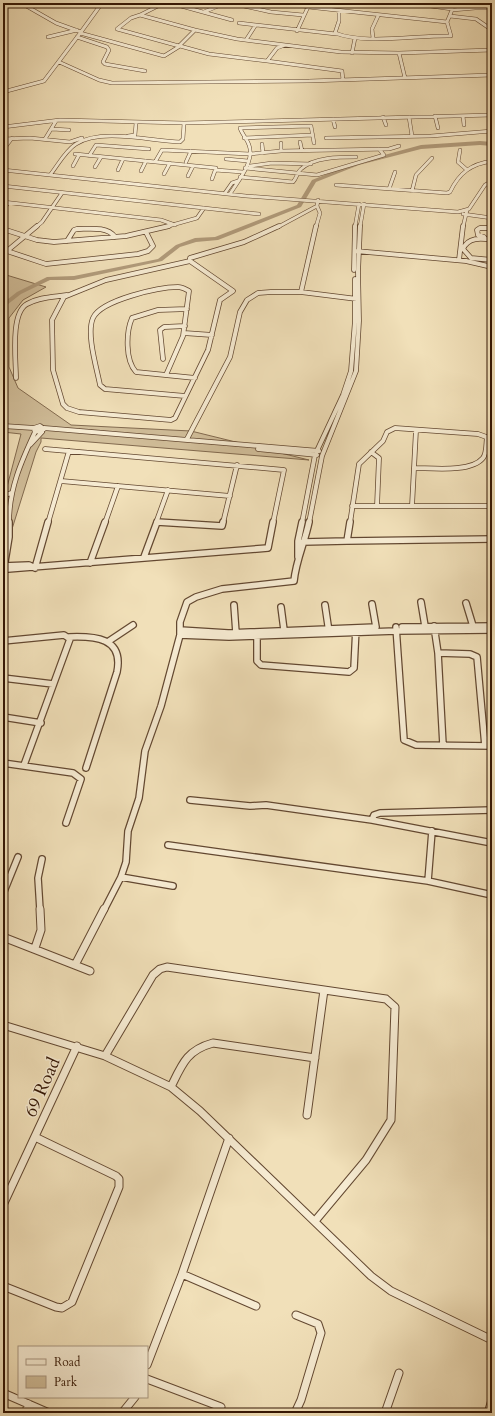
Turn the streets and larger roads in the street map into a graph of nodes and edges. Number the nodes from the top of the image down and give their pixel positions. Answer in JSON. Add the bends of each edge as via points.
{"nodes":[{"id":1,"x":21,"y":3,"type":"edge"},
{"id":2,"x":102,"y":3,"type":"edge"},
{"id":3,"x":164,"y":3,"type":"edge"},
{"id":4,"x":170,"y":3,"type":"edge"},
{"id":5,"x":225,"y":3,"type":"edge"},
{"id":6,"x":230,"y":3,"type":"edge"},
{"id":7,"x":291,"y":3,"type":"edge"},
{"id":8,"x":409,"y":3,"type":"edge"},
{"id":9,"x":475,"y":3,"type":"edge"},
{"id":10,"x":308,"y":7,"type":"junction"},
{"id":11,"x":474,"y":8,"type":"junction"},
{"id":12,"x":452,"y":9,"type":"junction"},
{"id":13,"x":492,"y":9,"type":"edge"},
{"id":14,"x":339,"y":11,"type":"junction"},
{"id":15,"x":204,"y":12,"type":"junction"},
{"id":16,"x":140,"y":15,"type":"junction"},
{"id":17,"x":303,"y":15,"type":"junction"},
{"id":18,"x":378,"y":16,"type":"junction"},
{"id":19,"x":450,"y":16,"type":"junction"},
{"id":20,"x":232,"y":20,"type":"dead end"},
{"id":21,"x":447,"y":22,"type":"junction"},
{"id":22,"x":239,"y":23,"type":"dead end"},
{"id":23,"x":255,"y":26,"type":"junction"},
{"id":24,"x":77,"y":30,"type":"junction"},
{"id":25,"x":195,"y":30,"type":"junction"},
{"id":26,"x":492,"y":30,"type":"edge"},
{"id":27,"x":297,"y":31,"type":"junction"},
{"id":28,"x":81,"y":32,"type":"junction"},
{"id":29,"x":336,"y":34,"type":"junction"},
{"id":30,"x":48,"y":37,"type":"dead end"},
{"id":31,"x":77,"y":38,"type":"junction"},
{"id":32,"x":355,"y":38,"type":"junction"},
{"id":33,"x":373,"y":38,"type":"junction"},
{"id":34,"x":246,"y":40,"type":"junction"},
{"id":35,"x":286,"y":45,"type":"junction"},
{"id":36,"x":179,"y":46,"type":"junction"},
{"id":37,"x":492,"y":50,"type":"edge"},
{"id":38,"x":352,"y":53,"type":"junction"},
{"id":39,"x":399,"y":53,"type":"junction"},
{"id":40,"x":267,"y":61,"type":"junction"},
{"id":41,"x":59,"y":62,"type":"junction"},
{"id":42,"x":145,"y":71,"type":"dead end"},
{"id":43,"x":492,"y":76,"type":"edge"},
{"id":44,"x":405,"y":78,"type":"junction"},
{"id":45,"x":343,"y":80,"type":"junction"},
{"id":46,"x":3,"y":92,"type":"edge"},
{"id":47,"x":492,"y":115,"type":"edge"},
{"id":48,"x":435,"y":116,"type":"junction"},
{"id":49,"x":463,"y":116,"type":"junction"},
{"id":50,"x":383,"y":117,"type":"junction"},
{"id":51,"x":409,"y":117,"type":"junction"},
{"id":52,"x":359,"y":118,"type":"junction"},
{"id":53,"x":333,"y":119,"type":"junction"},
{"id":54,"x":56,"y":121,"type":"junction"},
{"id":55,"x":136,"y":123,"type":"junction"},
{"id":56,"x":184,"y":123,"type":"junction"},
{"id":57,"x":360,"y":125,"type":"dead end"},
{"id":58,"x":386,"y":125,"type":"dead end"},
{"id":59,"x":464,"y":125,"type":"dead end"},
{"id":60,"x":3,"y":127,"type":"edge"},
{"id":61,"x":336,"y":127,"type":"dead end"},
{"id":62,"x":438,"y":128,"type":"dead end"},
{"id":63,"x":52,"y":129,"type":"junction"},
{"id":64,"x":69,"y":130,"type":"dead end"},
{"id":65,"x":492,"y":132,"type":"edge"},
{"id":66,"x":313,"y":135,"type":"junction"},
{"id":67,"x":412,"y":136,"type":"junction"},
{"id":68,"x":12,"y":138,"type":"junction"},
{"id":69,"x":244,"y":138,"type":"junction"},
{"id":70,"x":326,"y":138,"type":"dead end"},
{"id":71,"x":3,"y":139,"type":"edge"},
{"id":72,"x":45,"y":139,"type":"junction"},
{"id":73,"x":300,"y":142,"type":"dead end"},
{"id":74,"x":281,"y":143,"type":"dead end"},
{"id":75,"x":314,"y":143,"type":"dead end"},
{"id":76,"x":262,"y":144,"type":"dead end"},
{"id":77,"x":399,"y":146,"type":"dead end"},
{"id":78,"x":149,"y":149,"type":"dead end"},
{"id":79,"x":157,"y":149,"type":"dead end"},
{"id":80,"x":379,"y":149,"type":"junction"},
{"id":81,"x":3,"y":150,"type":"edge"},
{"id":82,"x":162,"y":150,"type":"junction"},
{"id":83,"x":169,"y":150,"type":"junction"},
{"id":84,"x":460,"y":150,"type":"dead end"},
{"id":85,"x":191,"y":151,"type":"junction"},
{"id":86,"x":302,"y":151,"type":"junction"},
{"id":87,"x":281,"y":152,"type":"junction"},
{"id":88,"x":263,"y":153,"type":"junction"},
{"id":89,"x":250,"y":154,"type":"junction"},
{"id":90,"x":89,"y":156,"type":"junction"},
{"id":91,"x":101,"y":157,"type":"junction"},
{"id":92,"x":356,"y":157,"type":"dead end"},
{"id":93,"x":432,"y":158,"type":"dead end"},
{"id":94,"x":124,"y":159,"type":"junction"},
{"id":95,"x":226,"y":159,"type":"dead end"},
{"id":96,"x":146,"y":161,"type":"junction"},
{"id":97,"x":248,"y":161,"type":"junction"},
{"id":98,"x":492,"y":161,"type":"edge"},
{"id":99,"x":155,"y":162,"type":"junction"},
{"id":100,"x":162,"y":162,"type":"junction"},
{"id":101,"x":186,"y":162,"type":"dead end"},
{"id":102,"x":170,"y":163,"type":"junction"},
{"id":103,"x":312,"y":164,"type":"junction"},
{"id":104,"x":73,"y":166,"type":"dead end"},
{"id":105,"x":193,"y":166,"type":"junction"},
{"id":106,"x":95,"y":167,"type":"dead end"},
{"id":107,"x":245,"y":167,"type":"junction"},
{"id":108,"x":466,"y":169,"type":"junction"},
{"id":109,"x":3,"y":170,"type":"edge"},
{"id":110,"x":118,"y":170,"type":"dead end"},
{"id":111,"x":216,"y":170,"type":"junction"},
{"id":112,"x":141,"y":171,"type":"dead end"},
{"id":113,"x":243,"y":172,"type":"junction"},
{"id":114,"x":299,"y":172,"type":"junction"},
{"id":115,"x":395,"y":172,"type":"dead end"},
{"id":116,"x":164,"y":174,"type":"dead end"},
{"id":117,"x":50,"y":175,"type":"junction"},
{"id":118,"x":188,"y":176,"type":"dead end"},
{"id":119,"x":212,"y":179,"type":"dead end"},
{"id":120,"x":239,"y":179,"type":"junction"},
{"id":121,"x":492,"y":181,"type":"edge"},
{"id":122,"x":336,"y":185,"type":"dead end"},
{"id":123,"x":3,"y":186,"type":"edge"},
{"id":124,"x":389,"y":188,"type":"junction"},
{"id":125,"x":412,"y":191,"type":"junction"},
{"id":126,"x":62,"y":193,"type":"junction"},
{"id":127,"x":225,"y":193,"type":"junction"},
{"id":128,"x":230,"y":194,"type":"junction"},
{"id":129,"x":318,"y":200,"type":"junction"},
{"id":130,"x":3,"y":202,"type":"edge"},
{"id":131,"x":8,"y":203,"type":"junction"},
{"id":132,"x":359,"y":204,"type":"junction"},
{"id":133,"x":364,"y":204,"type":"junction"},
{"id":134,"x":317,"y":206,"type":"junction"},
{"id":135,"x":52,"y":208,"type":"junction"},
{"id":136,"x":204,"y":208,"type":"junction"},
{"id":137,"x":3,"y":210,"type":"edge"},
{"id":138,"x":466,"y":212,"type":"junction"},
{"id":139,"x":260,"y":214,"type":"dead end"},
{"id":140,"x":492,"y":218,"type":"edge"},
{"id":141,"x":175,"y":225,"type":"junction"},
{"id":142,"x":492,"y":228,"type":"edge"},
{"id":143,"x":3,"y":229,"type":"edge"},
{"id":144,"x":146,"y":232,"type":"junction"},
{"id":145,"x":115,"y":236,"type":"junction"},
{"id":146,"x":26,"y":237,"type":"junction"},
{"id":147,"x":492,"y":239,"type":"edge"},
{"id":148,"x":67,"y":241,"type":"junction"},
{"id":149,"x":356,"y":251,"type":"junction"},
{"id":150,"x":459,"y":260,"type":"junction"},
{"id":151,"x":492,"y":260,"type":"edge"},
{"id":152,"x":190,"y":261,"type":"junction"},
{"id":153,"x":492,"y":267,"type":"edge"},
{"id":154,"x":301,"y":292,"type":"junction"},
{"id":155,"x":68,"y":295,"type":"junction"},
{"id":156,"x":357,"y":299,"type":"junction"},
{"id":157,"x":186,"y":309,"type":"junction"},
{"id":158,"x":185,"y":326,"type":"junction"},
{"id":159,"x":184,"y":333,"type":"junction"},
{"id":160,"x":212,"y":335,"type":"junction"},
{"id":161,"x":163,"y":359,"type":"dead end"},
{"id":162,"x":166,"y":375,"type":"junction"},
{"id":163,"x":16,"y":378,"type":"dead end"},
{"id":164,"x":195,"y":378,"type":"junction"},
{"id":165,"x":185,"y":396,"type":"junction"},
{"id":166,"x":3,"y":426,"type":"edge"},
{"id":167,"x":34,"y":430,"type":"junction"},
{"id":168,"x":43,"y":430,"type":"junction"},
{"id":169,"x":416,"y":430,"type":"junction"},
{"id":170,"x":490,"y":438,"type":"edge"},
{"id":171,"x":187,"y":439,"type":"junction"},
{"id":172,"x":30,"y":445,"type":"junction"},
{"id":173,"x":45,"y":449,"type":"dead end"},
{"id":174,"x":69,"y":451,"type":"junction"},
{"id":175,"x":371,"y":452,"type":"junction"},
{"id":176,"x":316,"y":453,"type":"junction"},
{"id":177,"x":323,"y":454,"type":"junction"},
{"id":178,"x":237,"y":465,"type":"junction"},
{"id":179,"x":414,"y":468,"type":"junction"},
{"id":180,"x":61,"y":481,"type":"junction"},
{"id":181,"x":118,"y":486,"type":"junction"},
{"id":182,"x":168,"y":490,"type":"junction"},
{"id":183,"x":11,"y":493,"type":"junction"},
{"id":184,"x":230,"y":496,"type":"junction"},
{"id":185,"x":3,"y":498,"type":"edge"},
{"id":186,"x":9,"y":503,"type":"junction"},
{"id":187,"x":352,"y":506,"type":"junction"},
{"id":188,"x":376,"y":506,"type":"junction"},
{"id":189,"x":412,"y":506,"type":"junction"},
{"id":190,"x":492,"y":506,"type":"edge"},
{"id":191,"x":157,"y":522,"type":"junction"},
{"id":192,"x":492,"y":539,"type":"edge"},
{"id":193,"x":347,"y":541,"type":"junction"},
{"id":194,"x":298,"y":542,"type":"junction"},
{"id":195,"x":305,"y":542,"type":"junction"},
{"id":196,"x":144,"y":557,"type":"junction"},
{"id":197,"x":298,"y":557,"type":"junction"},
{"id":198,"x":90,"y":563,"type":"junction"},
{"id":199,"x":4,"y":566,"type":"edge"},
{"id":200,"x":35,"y":568,"type":"junction"},
{"id":201,"x":3,"y":574,"type":"edge"},
{"id":202,"x":421,"y":602,"type":"dead end"},
{"id":203,"x":466,"y":603,"type":"dead end"},
{"id":204,"x":372,"y":604,"type":"dead end"},
{"id":205,"x":234,"y":605,"type":"dead end"},
{"id":206,"x":325,"y":605,"type":"dead end"},
{"id":207,"x":281,"y":607,"type":"dead end"},
{"id":208,"x":133,"y":625,"type":"dead end"},
{"id":209,"x":426,"y":626,"type":"junction"},
{"id":210,"x":472,"y":626,"type":"junction"},
{"id":211,"x":492,"y":626,"type":"edge"},
{"id":212,"x":376,"y":627,"type":"junction"},
{"id":213,"x":434,"y":628,"type":"junction"},
{"id":214,"x":396,"y":629,"type":"junction"},
{"id":215,"x":284,"y":630,"type":"junction"},
{"id":216,"x":356,"y":630,"type":"junction"},
{"id":217,"x":492,"y":630,"type":"edge"},
{"id":218,"x":329,"y":631,"type":"junction"},
{"id":219,"x":180,"y":633,"type":"junction"},
{"id":220,"x":236,"y":633,"type":"junction"},
{"id":221,"x":257,"y":634,"type":"junction"},
{"id":222,"x":69,"y":637,"type":"junction"},
{"id":223,"x":3,"y":641,"type":"edge"},
{"id":224,"x":109,"y":641,"type":"junction"},
{"id":225,"x":438,"y":654,"type":"junction"},
{"id":226,"x":3,"y":678,"type":"edge"},
{"id":227,"x":53,"y":684,"type":"junction"},
{"id":228,"x":3,"y":717,"type":"edge"},
{"id":229,"x":41,"y":723,"type":"junction"},
{"id":230,"x":443,"y":745,"type":"junction"},
{"id":231,"x":489,"y":746,"type":"edge"},
{"id":232,"x":3,"y":763,"type":"edge"},
{"id":233,"x":24,"y":765,"type":"junction"},
{"id":234,"x":86,"y":768,"type":"dead end"},
{"id":235,"x":190,"y":800,"type":"dead end"},
{"id":236,"x":492,"y":810,"type":"edge"},
{"id":237,"x":372,"y":820,"type":"junction"},
{"id":238,"x":66,"y":822,"type":"dead end"},
{"id":239,"x":432,"y":831,"type":"junction"},
{"id":240,"x":492,"y":843,"type":"edge"},
{"id":241,"x":168,"y":845,"type":"dead end"},
{"id":242,"x":18,"y":857,"type":"dead end"},
{"id":243,"x":42,"y":859,"type":"dead end"},
{"id":244,"x":121,"y":876,"type":"junction"},
{"id":245,"x":428,"y":881,"type":"junction"},
{"id":246,"x":173,"y":886,"type":"dead end"},
{"id":247,"x":3,"y":894,"type":"edge"},
{"id":248,"x":492,"y":895,"type":"edge"},
{"id":249,"x":3,"y":936,"type":"edge"},
{"id":250,"x":35,"y":948,"type":"junction"},
{"id":251,"x":75,"y":964,"type":"junction"},
{"id":252,"x":90,"y":971,"type":"dead end"},
{"id":253,"x":324,"y":990,"type":"junction"},
{"id":254,"x":4,"y":1026,"type":"edge"},
{"id":255,"x":77,"y":1046,"type":"junction"},
{"id":256,"x":105,"y":1056,"type":"junction"},
{"id":257,"x":315,"y":1058,"type":"junction"},
{"id":258,"x":171,"y":1087,"type":"junction"},
{"id":259,"x":307,"y":1115,"type":"dead end"},
{"id":260,"x":35,"y":1137,"type":"junction"},
{"id":261,"x":229,"y":1138,"type":"junction"},
{"id":262,"x":3,"y":1205,"type":"edge"},
{"id":263,"x":315,"y":1221,"type":"junction"},
{"id":264,"x":182,"y":1274,"type":"junction"},
{"id":265,"x":3,"y":1286,"type":"edge"},
{"id":266,"x":256,"y":1306,"type":"dead end"},
{"id":267,"x":296,"y":1315,"type":"dead end"},
{"id":268,"x":492,"y":1340,"type":"edge"},
{"id":269,"x":148,"y":1363,"type":"edge"},
{"id":270,"x":399,"y":1373,"type":"dead end"},
{"id":271,"x":148,"y":1379,"type":"edge"},
{"id":272,"x":3,"y":1393,"type":"edge"},
{"id":273,"x":134,"y":1398,"type":"edge"},
{"id":274,"x":492,"y":1400,"type":"edge"},
{"id":275,"x":29,"y":1404,"type":"junction"},
{"id":276,"x":221,"y":1407,"type":"dead end"},
{"id":277,"x":25,"y":1413,"type":"edge"},
{"id":278,"x":49,"y":1413,"type":"edge"},
{"id":279,"x":122,"y":1413,"type":"edge"},
{"id":280,"x":295,"y":1413,"type":"edge"},
{"id":281,"x":385,"y":1413,"type":"edge"},
{"id":282,"x":488,"y":1413,"type":"edge"}],
"edges":[{"from":1,"to":24,"type":"street","via":[[56,23]]},
{"from":2,"to":28,"type":"street"},
{"from":3,"to":16,"type":"street"},
{"from":4,"to":15,"type":"street"},
{"from":5,"to":15,"type":"street"},
{"from":6,"to":17,"type":"street","via":[[271,12]]},
{"from":7,"to":10,"type":"street"},
{"from":8,"to":12,"type":"street"},
{"from":9,"to":11,"type":"street"},
{"from":10,"to":14,"type":"street"},
{"from":10,"to":17,"type":"street"},
{"from":11,"to":12,"type":"street"},
{"from":11,"to":13,"type":"street"},
{"from":12,"to":19,"type":"street"},
{"from":14,"to":18,"type":"street"},
{"from":14,"to":29,"type":"street"},
{"from":15,"to":20,"type":"street"},
{"from":16,"to":25,"type":"street"},
{"from":16,"to":36,"type":"street","via":[[131,18],[117,29]]},
{"from":17,"to":27,"type":"street"},
{"from":18,"to":21,"type":"street"},
{"from":18,"to":33,"type":"street","via":[[372,28]]},
{"from":19,"to":21,"type":"street"},
{"from":19,"to":26,"type":"street","via":[[476,19]]},
{"from":21,"to":33,"type":"street","via":[[451,36]]},
{"from":22,"to":23,"type":"street"},
{"from":23,"to":27,"type":"street"},
{"from":23,"to":34,"type":"street"},
{"from":24,"to":28,"type":"street"},
{"from":24,"to":30,"type":"street"},
{"from":25,"to":34,"type":"street"},
{"from":25,"to":36,"type":"street"},
{"from":27,"to":29,"type":"street"},
{"from":28,"to":31,"type":"street"},
{"from":28,"to":36,"type":"street","via":[[159,56],[169,55]]},
{"from":29,"to":32,"type":"street"},
{"from":31,"to":41,"type":"street"},
{"from":31,"to":42,"type":"street","via":[[106,47],[109,50],[103,62],[105,64]]},
{"from":32,"to":33,"type":"street"},
{"from":32,"to":38,"type":"street"},
{"from":34,"to":35,"type":"street"},
{"from":35,"to":38,"type":"street"},
{"from":35,"to":40,"type":"street","via":[[277,48]]},
{"from":36,"to":40,"type":"street","via":[[209,54]]},
{"from":37,"to":39,"type":"street"},
{"from":38,"to":39,"type":"street"},
{"from":39,"to":44,"type":"street"},
{"from":40,"to":45,"type":"street","via":[[342,71]]},
{"from":41,"to":45,"type":"street","via":[[112,83]]},
{"from":41,"to":46,"type":"street","via":[[44,81]]},
{"from":43,"to":44,"type":"street"},
{"from":44,"to":45,"type":"street"},
{"from":47,"to":49,"type":"street"},
{"from":48,"to":49,"type":"street"},
{"from":48,"to":51,"type":"street"},
{"from":48,"to":62,"type":"street"},
{"from":49,"to":59,"type":"street"},
{"from":50,"to":51,"type":"street"},
{"from":50,"to":52,"type":"street"},
{"from":50,"to":58,"type":"street"},
{"from":51,"to":67,"type":"street"},
{"from":52,"to":53,"type":"street"},
{"from":52,"to":57,"type":"street"},
{"from":53,"to":56,"type":"street"},
{"from":53,"to":61,"type":"street"},
{"from":54,"to":55,"type":"street"},
{"from":54,"to":60,"type":"street"},
{"from":54,"to":63,"type":"street"},
{"from":55,"to":56,"type":"street"},
{"from":55,"to":72,"type":"street","via":[[133,136],[101,134],[70,142]]},
{"from":56,"to":117,"type":"street","via":[[183,139],[171,142],[104,137],[87,139],[75,145]]},
{"from":63,"to":64,"type":"street"},
{"from":63,"to":72,"type":"street"},
{"from":65,"to":67,"type":"street"},
{"from":66,"to":69,"type":"street"},
{"from":66,"to":69,"type":"street","via":[[311,126],[240,128]]},
{"from":66,"to":75,"type":"street"},
{"from":67,"to":70,"type":"street"},
{"from":68,"to":71,"type":"street"},
{"from":68,"to":72,"type":"street"},
{"from":68,"to":81,"type":"street"},
{"from":69,"to":89,"type":"street","via":[[249,145]]},
{"from":73,"to":86,"type":"street"},
{"from":74,"to":87,"type":"street"},
{"from":76,"to":88,"type":"street"},
{"from":77,"to":80,"type":"street"},
{"from":78,"to":90,"type":"street","via":[[96,145]]},
{"from":79,"to":82,"type":"street"},
{"from":80,"to":86,"type":"street"},
{"from":80,"to":114,"type":"street","via":[[384,155],[317,175]]},
{"from":82,"to":83,"type":"street"},
{"from":82,"to":99,"type":"street"},
{"from":83,"to":85,"type":"street"},
{"from":83,"to":100,"type":"street"},
{"from":84,"to":108,"type":"street","via":[[458,162]]},
{"from":85,"to":89,"type":"street"},
{"from":85,"to":101,"type":"street"},
{"from":86,"to":87,"type":"street"},
{"from":87,"to":88,"type":"street"},
{"from":88,"to":89,"type":"street"},
{"from":89,"to":97,"type":"street"},
{"from":90,"to":91,"type":"street"},
{"from":90,"to":104,"type":"street","via":[[77,155]]},
{"from":91,"to":94,"type":"street"},
{"from":91,"to":106,"type":"street"},
{"from":92,"to":103,"type":"street","via":[[338,157]]},
{"from":93,"to":125,"type":"street","via":[[416,175]]},
{"from":94,"to":96,"type":"street"},
{"from":94,"to":110,"type":"street"},
{"from":95,"to":97,"type":"street"},
{"from":96,"to":99,"type":"street"},
{"from":96,"to":112,"type":"street"},
{"from":97,"to":107,"type":"street"},
{"from":98,"to":108,"type":"street"},
{"from":99,"to":100,"type":"street"},
{"from":100,"to":102,"type":"street"},
{"from":102,"to":105,"type":"street"},
{"from":102,"to":116,"type":"street"},
{"from":103,"to":107,"type":"street","via":[[272,163]]},
{"from":103,"to":114,"type":"street"},
{"from":105,"to":111,"type":"street"},
{"from":105,"to":118,"type":"street"},
{"from":107,"to":113,"type":"street"},
{"from":107,"to":114,"type":"street"},
{"from":108,"to":125,"type":"street","via":[[457,177],[447,194]]},
{"from":109,"to":117,"type":"street"},
{"from":111,"to":113,"type":"street"},
{"from":111,"to":119,"type":"street"},
{"from":113,"to":120,"type":"street"},
{"from":114,"to":120,"type":"street","via":[[293,182]]},
{"from":115,"to":124,"type":"street"},
{"from":117,"to":127,"type":"street"},
{"from":120,"to":127,"type":"street","via":[[232,183]]},
{"from":120,"to":128,"type":"street"},
{"from":121,"to":138,"type":"street","via":[[485,185]]},
{"from":122,"to":124,"type":"street"},
{"from":123,"to":126,"type":"street"},
{"from":124,"to":125,"type":"street"},
{"from":126,"to":135,"type":"street"},
{"from":126,"to":136,"type":"street"},
{"from":127,"to":128,"type":"street"},
{"from":128,"to":129,"type":"street"},
{"from":129,"to":132,"type":"street"},
{"from":129,"to":134,"type":"street"},
{"from":130,"to":131,"type":"street"},
{"from":131,"to":135,"type":"street"},
{"from":131,"to":137,"type":"street"},
{"from":132,"to":133,"type":"street"},
{"from":132,"to":149,"type":"street","via":[[354,231]]},
{"from":133,"to":138,"type":"street"},
{"from":133,"to":149,"type":"street"},
{"from":134,"to":152,"type":"street","via":[[264,234],[225,249],[190,258]]},
{"from":134,"to":154,"type":"street","via":[[320,213]]},
{"from":135,"to":141,"type":"street","via":[[161,220]]},
{"from":135,"to":146,"type":"street"},
{"from":136,"to":139,"type":"street"},
{"from":136,"to":141,"type":"street","via":[[194,220]]},
{"from":138,"to":140,"type":"street"},
{"from":138,"to":150,"type":"street"},
{"from":141,"to":144,"type":"street"},
{"from":142,"to":147,"type":"street","via":[[480,228],[476,233]]},
{"from":143,"to":146,"type":"street"},
{"from":144,"to":145,"type":"street"},
{"from":144,"to":146,"type":"street","via":[[153,246],[145,252],[46,264],[8,251]]},
{"from":145,"to":148,"type":"street"},
{"from":145,"to":148,"type":"street","via":[[112,232],[77,229]]},
{"from":146,"to":148,"type":"street","via":[[45,241]]},
{"from":147,"to":151,"type":"street","via":[[471,240],[463,249],[474,258]]},
{"from":149,"to":150,"type":"street"},
{"from":149,"to":156,"type":"street"},
{"from":150,"to":153,"type":"street"},
{"from":152,"to":155,"type":"street","via":[[106,280]]},
{"from":152,"to":160,"type":"street","via":[[233,291],[220,300]]},
{"from":154,"to":156,"type":"street"},
{"from":154,"to":171,"type":"street","via":[[258,293],[247,300],[240,312],[230,357]]},
{"from":155,"to":163,"type":"street","via":[[31,302],[23,309],[17,321]]},
{"from":155,"to":165,"type":"street","via":[[62,300],[53,317],[52,329],[53,374],[63,404],[67,408],[80,412],[171,420],[176,416]]},
{"from":156,"to":176,"type":"street","via":[[351,371],[343,395]]},
{"from":156,"to":177,"type":"street","via":[[356,371]]},
{"from":157,"to":158,"type":"street"},
{"from":157,"to":162,"type":"street","via":[[151,312],[134,317],[130,322],[133,369],[138,372]]},
{"from":157,"to":165,"type":"street","via":[[190,293],[182,287],[176,287],[119,299],[98,310],[92,323],[94,355],[102,387]]},
{"from":158,"to":159,"type":"street"},
{"from":158,"to":161,"type":"street","via":[[164,327],[160,330]]},
{"from":159,"to":160,"type":"street"},
{"from":159,"to":162,"type":"street"},
{"from":160,"to":164,"type":"street"},
{"from":162,"to":164,"type":"street"},
{"from":164,"to":165,"type":"street"},
{"from":166,"to":167,"type":"street"},
{"from":167,"to":168,"type":"street","via":[[40,426]]},
{"from":167,"to":172,"type":"street"},
{"from":168,"to":171,"type":"street"},
{"from":168,"to":172,"type":"street"},
{"from":168,"to":176,"type":"street"},
{"from":169,"to":170,"type":"street","via":[[478,434]]},
{"from":169,"to":175,"type":"street","via":[[388,430],[383,442]]},
{"from":169,"to":179,"type":"street"},
{"from":170,"to":179,"type":"street","via":[[482,459],[473,466]]},
{"from":171,"to":176,"type":"street"},
{"from":172,"to":183,"type":"street","via":[[17,471]]},
{"from":173,"to":174,"type":"street"},
{"from":174,"to":178,"type":"street"},
{"from":174,"to":180,"type":"street"},
{"from":175,"to":187,"type":"street","via":[[361,459],[359,464]]},
{"from":175,"to":188,"type":"street","via":[[379,458]]},
{"from":176,"to":177,"type":"street"},
{"from":176,"to":194,"type":"street"},
{"from":177,"to":195,"type":"street"},
{"from":178,"to":184,"type":"street"},
{"from":178,"to":196,"type":"street","via":[[284,470],[268,548]]},
{"from":179,"to":189,"type":"street"},
{"from":180,"to":181,"type":"street"},
{"from":180,"to":200,"type":"street"},
{"from":181,"to":182,"type":"street"},
{"from":181,"to":198,"type":"street"},
{"from":182,"to":184,"type":"street"},
{"from":182,"to":191,"type":"street"},
{"from":183,"to":185,"type":"street"},
{"from":183,"to":186,"type":"street"},
{"from":184,"to":191,"type":"street","via":[[222,526]]},
{"from":185,"to":186,"type":"street"},
{"from":186,"to":199,"type":"street","via":[[9,537]]},
{"from":187,"to":188,"type":"street"},
{"from":187,"to":193,"type":"street"},
{"from":188,"to":189,"type":"street"},
{"from":189,"to":190,"type":"street"},
{"from":191,"to":196,"type":"street"},
{"from":192,"to":193,"type":"street"},
{"from":193,"to":195,"type":"street"},
{"from":194,"to":195,"type":"street"},
{"from":194,"to":197,"type":"street"},
{"from":195,"to":197,"type":"street"},
{"from":196,"to":198,"type":"street"},
{"from":197,"to":219,"type":"street","via":[[294,581],[267,582],[217,590],[189,600],[180,622]]},
{"from":198,"to":200,"type":"street"},
{"from":199,"to":200,"type":"street","via":[[8,569]]},
{"from":199,"to":201,"type":"street"},
{"from":202,"to":209,"type":"street"},
{"from":203,"to":210,"type":"street"},
{"from":204,"to":212,"type":"street"},
{"from":205,"to":220,"type":"street"},
{"from":206,"to":218,"type":"street"},
{"from":207,"to":215,"type":"street"},
{"from":208,"to":224,"type":"street"},
{"from":209,"to":213,"type":"street"},
{"from":209,"to":214,"type":"street"},
{"from":210,"to":211,"type":"street"},
{"from":210,"to":213,"type":"street"},
{"from":212,"to":214,"type":"street"},
{"from":212,"to":216,"type":"street"},
{"from":213,"to":214,"type":"street"},
{"from":213,"to":217,"type":"street"},
{"from":213,"to":225,"type":"street"},
{"from":214,"to":216,"type":"street"},
{"from":214,"to":230,"type":"street","via":[[404,740],[416,745]]},
{"from":215,"to":218,"type":"street"},
{"from":215,"to":221,"type":"street"},
{"from":216,"to":218,"type":"street"},
{"from":216,"to":221,"type":"street","via":[[354,668],[349,672],[261,665],[257,661]]},
{"from":218,"to":221,"type":"street"},
{"from":219,"to":220,"type":"street"},
{"from":219,"to":221,"type":"street","via":[[229,637]]},
{"from":219,"to":244,"type":"street","via":[[145,751],[139,798],[128,831],[126,862]]},
{"from":220,"to":221,"type":"street"},
{"from":222,"to":223,"type":"street","via":[[64,635]]},
{"from":222,"to":224,"type":"street","via":[[97,637]]},
{"from":222,"to":227,"type":"street"},
{"from":224,"to":234,"type":"street","via":[[119,661]]},
{"from":225,"to":230,"type":"street"},
{"from":225,"to":231,"type":"street","via":[[470,654],[477,657]]},
{"from":226,"to":227,"type":"street"},
{"from":227,"to":229,"type":"street"},
{"from":228,"to":229,"type":"street"},
{"from":229,"to":233,"type":"street"},
{"from":230,"to":231,"type":"street"},
{"from":232,"to":233,"type":"street"},
{"from":233,"to":238,"type":"street","via":[[73,773],[81,779]]},
{"from":235,"to":237,"type":"street","via":[[250,806],[266,805]]},
{"from":236,"to":237,"type":"street","via":[[380,813],[374,815]]},
{"from":237,"to":239,"type":"street"},
{"from":239,"to":240,"type":"street"},
{"from":239,"to":245,"type":"street"},
{"from":241,"to":245,"type":"street"},
{"from":242,"to":247,"type":"street"},
{"from":243,"to":250,"type":"street","via":[[36,890],[41,928]]},
{"from":244,"to":246,"type":"street"},
{"from":244,"to":251,"type":"street"},
{"from":245,"to":248,"type":"street"},
{"from":249,"to":250,"type":"street"},
{"from":250,"to":251,"type":"street"},
{"from":251,"to":252,"type":"street"},
{"from":253,"to":256,"type":"street","via":[[167,967],[160,969],[153,975]]},
{"from":253,"to":257,"type":"street"},
{"from":253,"to":263,"type":"street","via":[[386,999],[395,1007],[393,1105],[391,1120],[384,1135]]},
{"from":254,"to":255,"type":"street"},
{"from":255,"to":256,"type":"street"},
{"from":255,"to":260,"type":"street","name":"69 Road"},
{"from":256,"to":258,"type":"street"},
{"from":257,"to":258,"type":"street","via":[[213,1043],[199,1046],[189,1054]]},
{"from":257,"to":259,"type":"street"},
{"from":258,"to":261,"type":"street"},
{"from":260,"to":262,"type":"street","name":"69 Road"},
{"from":260,"to":265,"type":"street","via":[[111,1174],[119,1179],[119,1187],[72,1302],[62,1308],[56,1307]]},
{"from":261,"to":263,"type":"street"},
{"from":261,"to":264,"type":"street"},
{"from":263,"to":268,"type":"street","via":[[391,1291]]},
{"from":264,"to":266,"type":"street"},
{"from":264,"to":269,"type":"street"},
{"from":267,"to":280,"type":"street","via":[[318,1324],[321,1333]]},
{"from":270,"to":281,"type":"street"},
{"from":271,"to":276,"type":"street"},
{"from":272,"to":275,"type":"street"},
{"from":273,"to":279,"type":"street"},
{"from":274,"to":282,"type":"street"},
{"from":275,"to":277,"type":"street"},
{"from":275,"to":278,"type":"street"}]}
